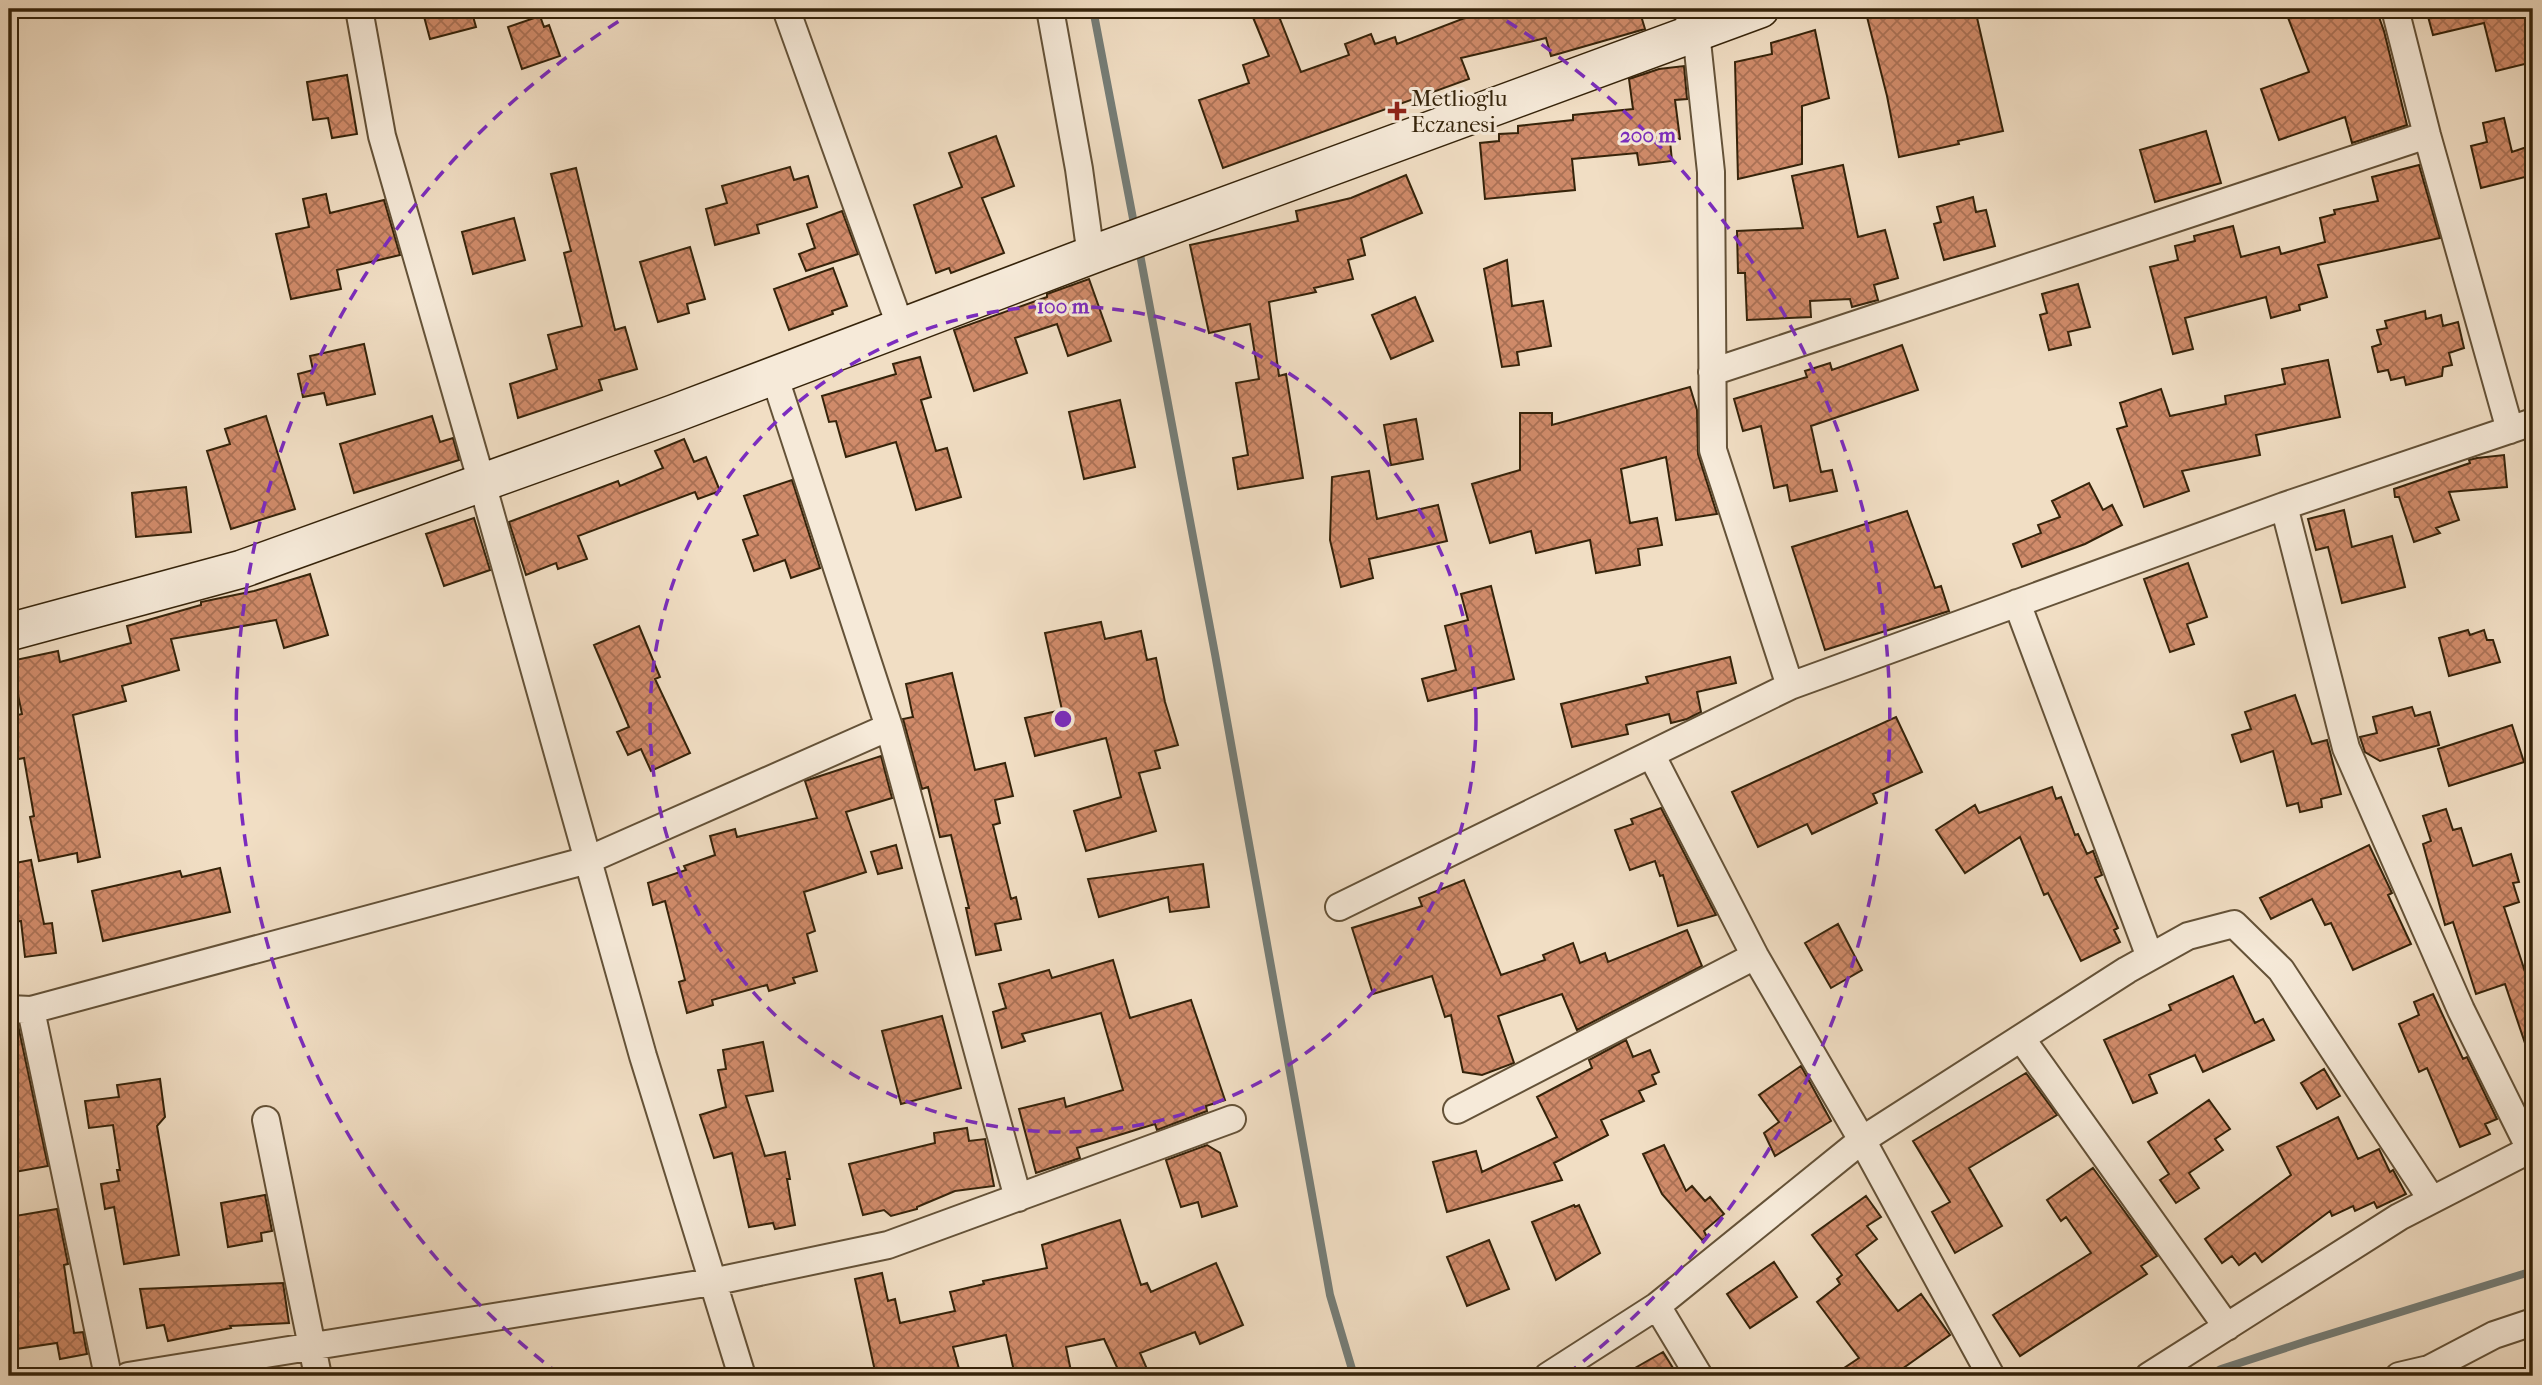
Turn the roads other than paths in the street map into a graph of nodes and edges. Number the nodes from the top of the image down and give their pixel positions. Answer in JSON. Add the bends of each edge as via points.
{"nodes":[{"id":1,"x":359,"y":9,"type":"edge"},
{"id":2,"x":786,"y":9,"type":"edge"},
{"id":3,"x":1050,"y":9,"type":"edge"},
{"id":4,"x":1760,"y":9,"type":"edge"},
{"id":5,"x":2395,"y":9,"type":"edge"},
{"id":6,"x":1691,"y":21,"type":"edge"},
{"id":7,"x":2427,"y":135,"type":"junction"},
{"id":8,"x":1096,"y":253,"type":"junction"},
{"id":9,"x":901,"y":328,"type":"junction"},
{"id":10,"x":1713,"y":372,"type":"junction"},
{"id":11,"x":774,"y":375,"type":"junction"},
{"id":12,"x":2522,"y":426,"type":"edge"},
{"id":13,"x":482,"y":483,"type":"junction"},
{"id":14,"x":2284,"y":506,"type":"junction"},
{"id":15,"x":2017,"y":603,"type":"junction"},
{"id":16,"x":9,"y":632,"type":"edge"},
{"id":17,"x":1790,"y":686,"type":"junction"},
{"id":18,"x":889,"y":727,"type":"junction"},
{"id":19,"x":1651,"y":754,"type":"junction"},
{"id":20,"x":588,"y":860,"type":"junction"},
{"id":21,"x":1339,"y":907,"type":"dead end"},
{"id":22,"x":1755,"y":956,"type":"junction"},
{"id":23,"x":2150,"y":957,"type":"junction"},
{"id":24,"x":20,"y":1009,"type":"edge"},
{"id":25,"x":2021,"y":1038,"type":"junction"},
{"id":26,"x":1457,"y":1110,"type":"dead end"},
{"id":27,"x":1232,"y":1119,"type":"dead end"},
{"id":28,"x":266,"y":1120,"type":"dead end"},
{"id":29,"x":1862,"y":1140,"type":"junction"},
{"id":30,"x":2532,"y":1149,"type":"edge"},
{"id":31,"x":1018,"y":1198,"type":"junction"},
{"id":32,"x":2432,"y":1200,"type":"junction"},
{"id":33,"x":712,"y":1282,"type":"junction"},
{"id":34,"x":1657,"y":1306,"type":"junction"},
{"id":35,"x":2533,"y":1322,"type":"edge"},
{"id":36,"x":2227,"y":1327,"type":"junction"},
{"id":37,"x":311,"y":1348,"type":"junction"},
{"id":38,"x":2431,"y":1373,"type":"edge"},
{"id":39,"x":108,"y":1376,"type":"edge"},
{"id":40,"x":128,"y":1376,"type":"edge"},
{"id":41,"x":318,"y":1376,"type":"edge"},
{"id":42,"x":741,"y":1376,"type":"edge"},
{"id":43,"x":1548,"y":1376,"type":"edge"},
{"id":44,"x":1699,"y":1376,"type":"edge"},
{"id":45,"x":1990,"y":1376,"type":"edge"},
{"id":46,"x":2149,"y":1376,"type":"edge"},
{"id":47,"x":2399,"y":1376,"type":"edge"}],
"edges":[{"from":1,"to":13,"type":"street","via":[[382,136]]},
{"from":2,"to":9,"type":"street"},
{"from":3,"to":8,"type":"street"},
{"from":4,"to":6,"type":"street"},
{"from":5,"to":7,"type":"street"},
{"from":6,"to":8,"type":"street"},
{"from":6,"to":10,"type":"street","via":[[1711,172]]},
{"from":7,"to":10,"type":"street"},
{"from":7,"to":12,"type":"street"},
{"from":8,"to":9,"type":"street"},
{"from":9,"to":11,"type":"street"},
{"from":10,"to":17,"type":"street","via":[[1713,450]]},
{"from":11,"to":13,"type":"street"},
{"from":11,"to":18,"type":"street"},
{"from":12,"to":14,"type":"street"},
{"from":13,"to":16,"type":"street","via":[[242,569]]},
{"from":13,"to":20,"type":"street"},
{"from":14,"to":15,"type":"street"},
{"from":14,"to":30,"type":"street","via":[[2347,748],[2461,1010]]},
{"from":15,"to":17,"type":"street"},
{"from":15,"to":23,"type":"street"},
{"from":17,"to":19,"type":"street"},
{"from":18,"to":20,"type":"street"},
{"from":18,"to":31,"type":"street"},
{"from":19,"to":21,"type":"street"},
{"from":19,"to":22,"type":"street"},
{"from":20,"to":24,"type":"street"},
{"from":20,"to":33,"type":"street"},
{"from":22,"to":26,"type":"street"},
{"from":22,"to":29,"type":"street"},
{"from":23,"to":25,"type":"street"},
{"from":23,"to":32,"type":"street","via":[[2188,936],[2234,923],[2281,970]]},
{"from":24,"to":39,"type":"street"},
{"from":25,"to":29,"type":"street"},
{"from":25,"to":36,"type":"street"},
{"from":27,"to":31,"type":"street"},
{"from":28,"to":37,"type":"street"},
{"from":29,"to":34,"type":"street"},
{"from":29,"to":45,"type":"street"},
{"from":30,"to":32,"type":"street"},
{"from":31,"to":33,"type":"street","via":[[888,1245]]},
{"from":32,"to":36,"type":"street"},
{"from":33,"to":37,"type":"street"},
{"from":33,"to":42,"type":"street"},
{"from":34,"to":43,"type":"street"},
{"from":34,"to":44,"type":"street"},
{"from":35,"to":38,"type":"street","via":[[2494,1335]]},
{"from":36,"to":46,"type":"street"},
{"from":37,"to":40,"type":"street"},
{"from":37,"to":41,"type":"street"},
{"from":38,"to":47,"type":"street"}]}
